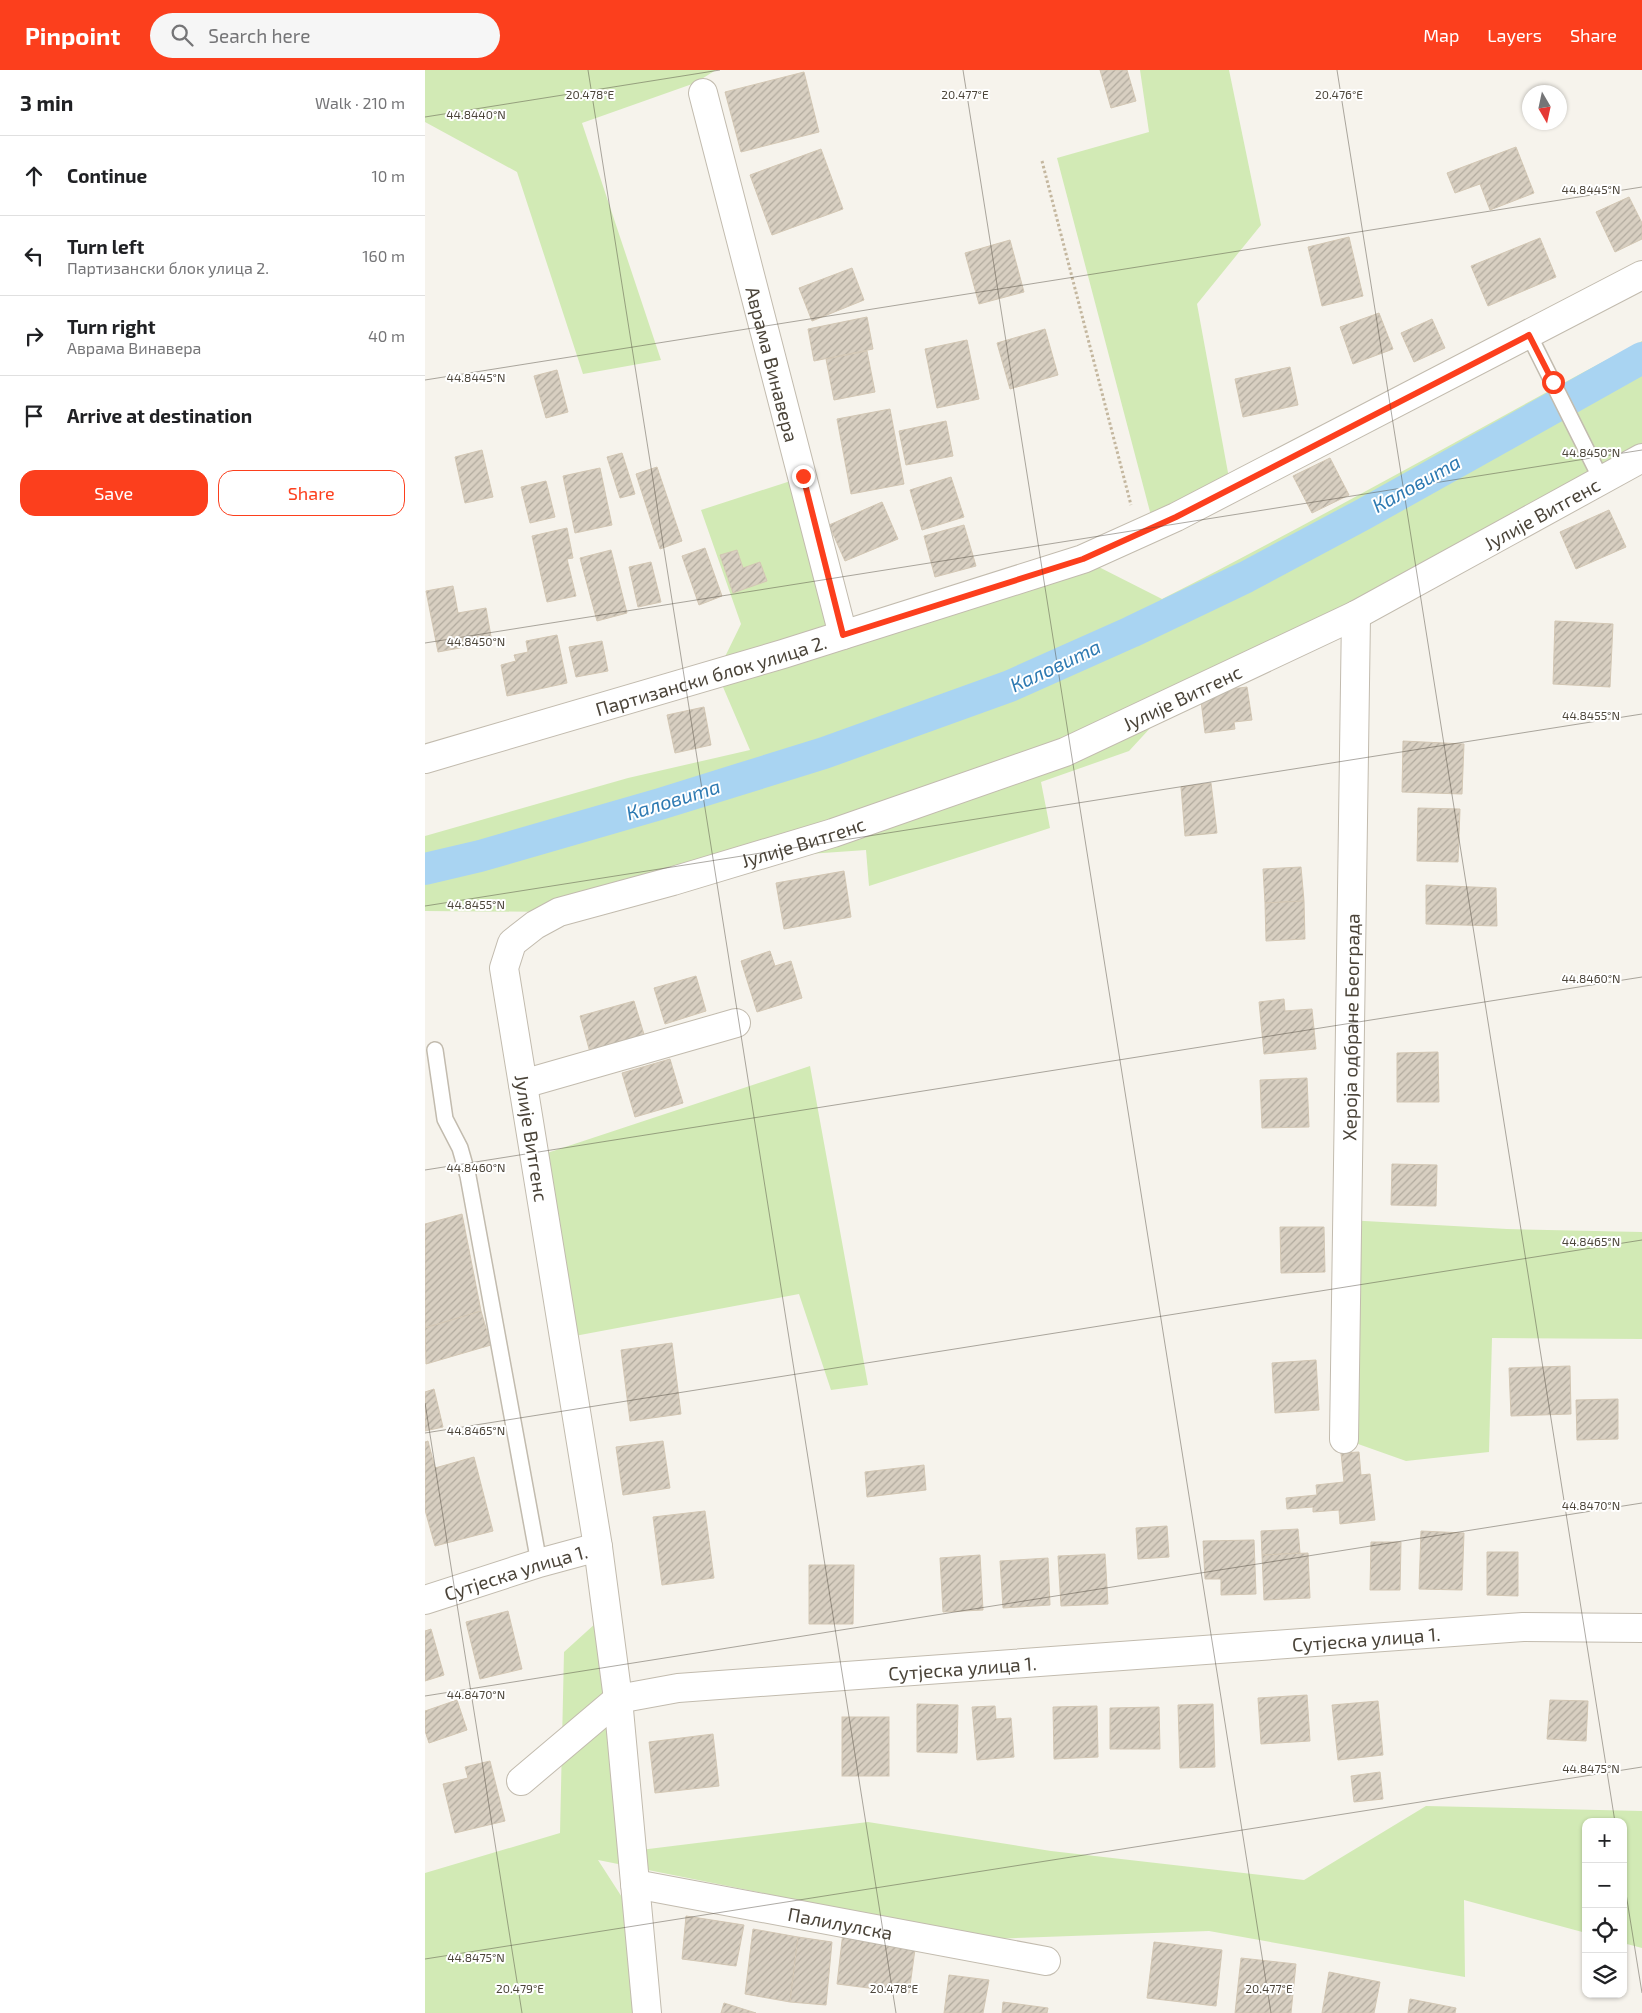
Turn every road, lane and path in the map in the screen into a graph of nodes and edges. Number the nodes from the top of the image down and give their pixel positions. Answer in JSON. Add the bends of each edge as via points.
{"nodes":[{"id":1,"x":703,"y":93,"type":"dead end"},
{"id":2,"x":1042,"y":161,"type":"dead end"},
{"id":3,"x":1642,"y":276,"type":"edge"},
{"id":4,"x":1529,"y":335,"type":"junction"},
{"id":5,"x":1642,"y":458,"type":"edge"},
{"id":6,"x":1602,"y":481,"type":"junction"},
{"id":7,"x":1139,"y":535,"type":"junction"},
{"id":8,"x":1356,"y":615,"type":"junction"},
{"id":9,"x":843,"y":635,"type":"junction"},
{"id":10,"x":425,"y":760,"type":"edge"},
{"id":11,"x":736,"y":1023,"type":"dead end"},
{"id":12,"x":435,"y":1050,"type":"dead end"},
{"id":13,"x":523,"y":1084,"type":"junction"},
{"id":14,"x":1344,"y":1439,"type":"dead end"},
{"id":15,"x":598,"y":1547,"type":"junction"},
{"id":16,"x":539,"y":1563,"type":"junction"},
{"id":17,"x":425,"y":1600,"type":"edge"},
{"id":18,"x":1642,"y":1628,"type":"edge"},
{"id":19,"x":618,"y":1699,"type":"junction"},
{"id":20,"x":521,"y":1782,"type":"dead end"},
{"id":21,"x":635,"y":1884,"type":"junction"},
{"id":22,"x":1046,"y":1961,"type":"dead end"},
{"id":23,"x":647,"y":2013,"type":"edge"}],
"edges":[{"from":1,"to":9,"type":"street","name":"Аврама Винавера"},
{"from":2,"to":7,"type":"path"},
{"from":3,"to":4,"type":"street","name":"Партизански блок улица 2."},
{"from":4,"to":6,"type":"lane"},
{"from":4,"to":7,"type":"street","name":"Партизански блок улица 2."},
{"from":5,"to":6,"type":"street","name":"Јулије Витгенс"},
{"from":6,"to":8,"type":"street","name":"Јулије Витгенс"},
{"from":7,"to":9,"type":"street","name":"Партизански блок улица 2.","via":[[1083,559]]},
{"from":8,"to":13,"type":"street","name":"Јулије Витгенс","via":[[1065,752],[833,833],[559,912],[535,925],[512,943],[504,968]]},
{"from":8,"to":14,"type":"street","name":"Хероја одбране Београда"},
{"from":9,"to":10,"type":"street","name":"Партизански блок улица 2."},
{"from":11,"to":13,"type":"street"},
{"from":12,"to":16,"type":"lane","via":[[445,1118],[460,1148],[468,1176]]},
{"from":13,"to":15,"type":"street","name":"Јулије Витгенс"},
{"from":15,"to":16,"type":"street","name":"Сутјеска улица 1."},
{"from":15,"to":19,"type":"street","name":"Сутјеска улица 1."},
{"from":16,"to":17,"type":"street","name":"Сутјеска улица 1."},
{"from":18,"to":19,"type":"street","name":"Сутјеска улица 1.","via":[[1513,1628],[678,1688]]},
{"from":19,"to":20,"type":"street"},
{"from":19,"to":21,"type":"street"},
{"from":21,"to":22,"type":"street","name":"Палилулска"},
{"from":21,"to":23,"type":"street"}]}
